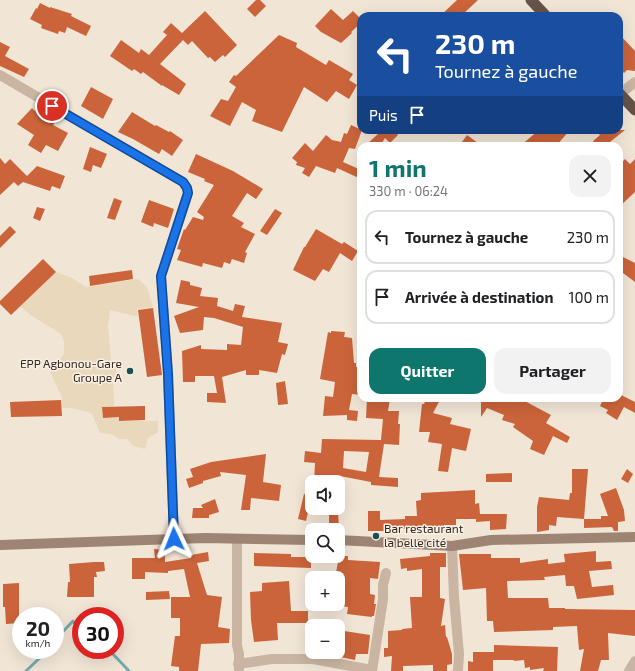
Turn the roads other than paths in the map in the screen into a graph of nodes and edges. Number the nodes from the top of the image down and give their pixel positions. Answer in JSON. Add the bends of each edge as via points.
{"nodes":[{"id":1,"x":531,"y":0,"type":"edge"},
{"id":2,"x":542,"y":12,"type":"edge"},
{"id":3,"x":0,"y":75,"type":"edge"},
{"id":4,"x":635,"y":82,"type":"edge"},
{"id":5,"x":623,"y":92,"type":"edge"},
{"id":6,"x":623,"y":97,"type":"edge"},
{"id":7,"x":635,"y":110,"type":"edge"},
{"id":8,"x":635,"y":537,"type":"edge"},
{"id":9,"x":174,"y":539,"type":"junction"},
{"id":10,"x":238,"y":539,"type":"junction"},
{"id":11,"x":305,"y":540,"type":"edge"},
{"id":12,"x":345,"y":540,"type":"edge"},
{"id":13,"x":0,"y":545,"type":"edge"},
{"id":14,"x":452,"y":546,"type":"junction"},
{"id":15,"x":386,"y":573,"type":"dead end"},
{"id":16,"x":635,"y":661,"type":"edge"},
{"id":17,"x":239,"y":668,"type":"edge"},
{"id":18,"x":372,"y":670,"type":"edge"},
{"id":19,"x":458,"y":671,"type":"edge"},
{"id":20,"x":629,"y":671,"type":"edge"}],
"edges":[{"from":1,"to":2,"type":"highway"},
{"from":3,"to":9,"type":"street","via":[[183,182],[187,188],[188,193],[161,276],[168,374]]},
{"from":4,"to":5,"type":"street"},
{"from":6,"to":7,"type":"highway"},
{"from":8,"to":14,"type":"main road","via":[[491,540]]},
{"from":9,"to":10,"type":"main road"},
{"from":9,"to":13,"type":"main road"},
{"from":10,"to":11,"type":"main road"},
{"from":10,"to":17,"type":"street"},
{"from":12,"to":14,"type":"main road"},
{"from":14,"to":19,"type":"street"},
{"from":15,"to":18,"type":"street"},
{"from":16,"to":20,"type":"street"},
{"from":17,"to":18,"type":"street","via":[[272,659],[313,659]]}]}
